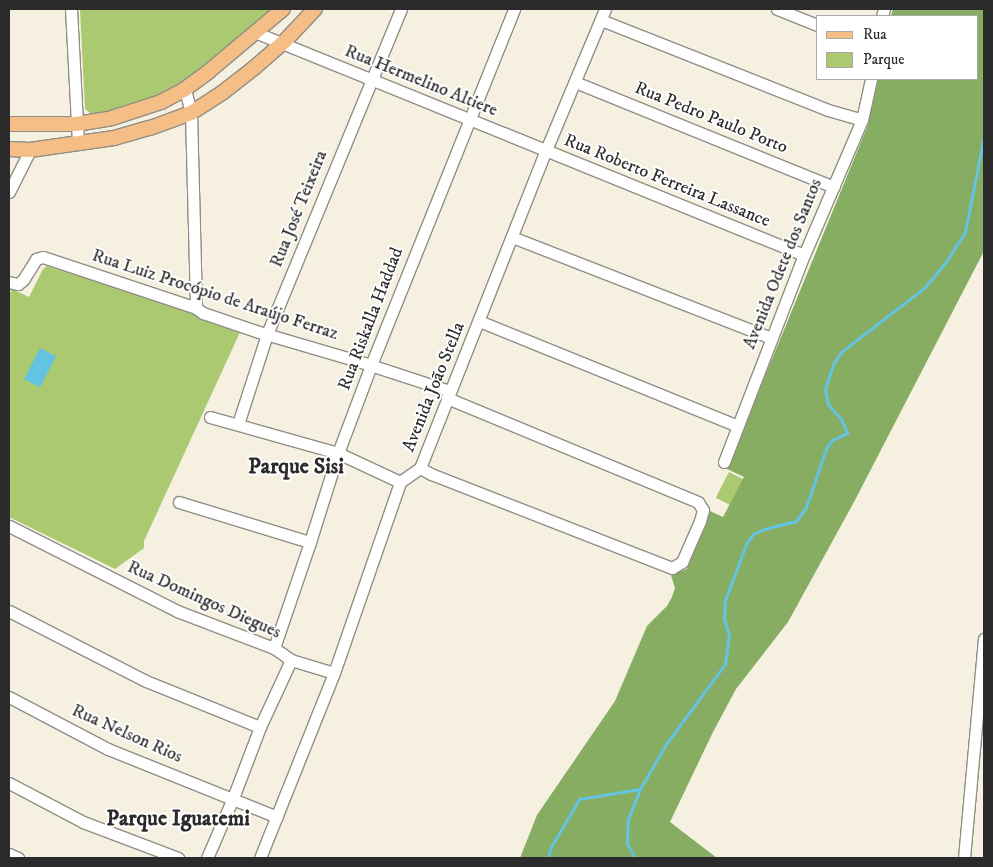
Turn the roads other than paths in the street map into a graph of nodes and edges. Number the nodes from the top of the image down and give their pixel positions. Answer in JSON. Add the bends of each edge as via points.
{"nodes":[{"id":1,"x":71,"y":9,"type":"edge"},
{"id":2,"x":283,"y":9,"type":"edge"},
{"id":3,"x":315,"y":9,"type":"edge"},
{"id":4,"x":400,"y":9,"type":"edge"},
{"id":5,"x":514,"y":9,"type":"edge"},
{"id":6,"x":605,"y":9,"type":"edge"},
{"id":7,"x":777,"y":9,"type":"edge"},
{"id":8,"x":601,"y":20,"type":"junction"},
{"id":9,"x":816,"y":25,"type":"edge"},
{"id":10,"x":257,"y":33,"type":"junction"},
{"id":11,"x":283,"y":43,"type":"junction"},
{"id":12,"x":371,"y":80,"type":"junction"},
{"id":13,"x":871,"y":80,"type":"edge"},
{"id":14,"x":575,"y":82,"type":"junction"},
{"id":15,"x":185,"y":89,"type":"junction"},
{"id":16,"x":191,"y":113,"type":"junction"},
{"id":17,"x":469,"y":119,"type":"junction"},
{"id":18,"x":862,"y":120,"type":"junction"},
{"id":19,"x":9,"y":124,"type":"edge"},
{"id":20,"x":76,"y":124,"type":"junction"},
{"id":21,"x":78,"y":144,"type":"junction"},
{"id":22,"x":9,"y":149,"type":"edge"},
{"id":23,"x":30,"y":150,"type":"junction"},
{"id":24,"x":546,"y":150,"type":"junction"},
{"id":25,"x":834,"y":188,"type":"junction"},
{"id":26,"x":9,"y":192,"type":"edge"},
{"id":27,"x":512,"y":237,"type":"junction"},
{"id":28,"x":804,"y":255,"type":"junction"},
{"id":29,"x":9,"y":282,"type":"edge"},
{"id":30,"x":196,"y":308,"type":"junction"},
{"id":31,"x":479,"y":321,"type":"junction"},
{"id":32,"x":267,"y":334,"type":"junction"},
{"id":33,"x":771,"y":338,"type":"junction"},
{"id":34,"x":371,"y":365,"type":"junction"},
{"id":35,"x":448,"y":394,"type":"junction"},
{"id":36,"x":210,"y":417,"type":"dead end"},
{"id":37,"x":238,"y":424,"type":"junction"},
{"id":38,"x":737,"y":426,"type":"junction"},
{"id":39,"x":338,"y":453,"type":"junction"},
{"id":40,"x":724,"y":462,"type":"dead end"},
{"id":41,"x":420,"y":468,"type":"junction"},
{"id":42,"x":400,"y":482,"type":"junction"},
{"id":43,"x":179,"y":502,"type":"dead end"},
{"id":44,"x":9,"y":526,"type":"edge"},
{"id":45,"x":310,"y":542,"type":"junction"},
{"id":46,"x":9,"y":611,"type":"edge"},
{"id":47,"x":984,"y":644,"type":"edge"},
{"id":48,"x":274,"y":648,"type":"junction"},
{"id":49,"x":291,"y":660,"type":"junction"},
{"id":50,"x":334,"y":673,"type":"junction"},
{"id":51,"x":9,"y":697,"type":"edge"},
{"id":52,"x":260,"y":727,"type":"junction"},
{"id":53,"x":9,"y":783,"type":"edge"},
{"id":54,"x":233,"y":798,"type":"junction"},
{"id":55,"x":277,"y":817,"type":"junction"},
{"id":56,"x":9,"y":854,"type":"edge"},
{"id":57,"x":18,"y":858,"type":"edge"},
{"id":58,"x":178,"y":858,"type":"edge"},
{"id":59,"x":207,"y":858,"type":"edge"},
{"id":60,"x":260,"y":858,"type":"edge"},
{"id":61,"x":964,"y":858,"type":"edge"}],
"edges":[{"from":1,"to":20,"type":"street"},
{"from":2,"to":10,"type":"main road"},
{"from":3,"to":11,"type":"main road"},
{"from":4,"to":12,"type":"street","name":"Rua José Teixeira"},
{"from":5,"to":17,"type":"street","name":"Rua Riskalla Haddad"},
{"from":6,"to":8,"type":"street","name":"Avenida João Stella"},
{"from":7,"to":9,"type":"street"},
{"from":8,"to":14,"type":"street","name":"Avenida João Stella"},
{"from":8,"to":18,"type":"street","via":[[828,110]]},
{"from":10,"to":11,"type":"street","name":"Rua Hermelino Altiere"},
{"from":10,"to":15,"type":"main road"},
{"from":11,"to":12,"type":"street","name":"Rua Hermelino Altiere"},
{"from":11,"to":16,"type":"main road","via":[[222,93]]},
{"from":12,"to":17,"type":"street","name":"Rua Hermelino Altiere"},
{"from":12,"to":32,"type":"street","name":"Rua José Teixeira"},
{"from":13,"to":18,"type":"street","name":"Avenida Odete dos Santos"},
{"from":14,"to":24,"type":"street","name":"Avenida João Stella"},
{"from":14,"to":25,"type":"street","name":"Rua Pedro Paulo Porto"},
{"from":15,"to":16,"type":"street"},
{"from":15,"to":20,"type":"main road","via":[[143,109]]},
{"from":16,"to":21,"type":"main road","via":[[114,138]]},
{"from":16,"to":30,"type":"street"},
{"from":17,"to":24,"type":"street","name":"Rua Hermelino Altiere"},
{"from":17,"to":34,"type":"street","name":"Rua Riskalla Haddad"},
{"from":18,"to":25,"type":"street","name":"Avenida Odete dos Santos"},
{"from":19,"to":20,"type":"main road"},
{"from":20,"to":21,"type":"street"},
{"from":21,"to":23,"type":"main road"},
{"from":22,"to":23,"type":"main road"},
{"from":23,"to":26,"type":"street"},
{"from":24,"to":27,"type":"street","name":"Avenida João Stella"},
{"from":24,"to":28,"type":"street","name":"Rua Roberto Ferreira Lassance"},
{"from":25,"to":28,"type":"street","name":"Avenida Odete dos Santos"},
{"from":27,"to":31,"type":"street","name":"Avenida João Stella"},
{"from":27,"to":33,"type":"street"},
{"from":28,"to":33,"type":"street","name":"Avenida Odete dos Santos"},
{"from":29,"to":30,"type":"street","name":"Rua Luiz Procópio de Araújo Ferraz","via":[[18,284],[36,259],[43,257]]},
{"from":30,"to":32,"type":"street","name":"Rua Luiz Procópio de Araújo Ferraz"},
{"from":31,"to":35,"type":"street","name":"Avenida João Stella"},
{"from":31,"to":38,"type":"street"},
{"from":32,"to":34,"type":"street","name":"Rua Luiz Procópio de Araújo Ferraz"},
{"from":32,"to":37,"type":"street","name":"Rua José Teixeira"},
{"from":33,"to":38,"type":"street","name":"Avenida Odete dos Santos"},
{"from":34,"to":35,"type":"street","name":"Rua Luiz Procópio de Araújo Ferraz"},
{"from":34,"to":39,"type":"street","name":"Rua Riskalla Haddad"},
{"from":35,"to":41,"type":"street","name":"Avenida João Stella"},
{"from":35,"to":41,"type":"street","name":"Rua Luiz Procópio de Araújo Ferraz","via":[[698,502],[702,507],[701,518],[682,562],[672,568]]},
{"from":36,"to":37,"type":"street"},
{"from":37,"to":39,"type":"street"},
{"from":38,"to":40,"type":"street","name":"Avenida Odete dos Santos"},
{"from":39,"to":42,"type":"street"},
{"from":39,"to":45,"type":"street","name":"Rua Riskalla Haddad"},
{"from":41,"to":42,"type":"street","name":"Avenida João Stella"},
{"from":42,"to":50,"type":"street"},
{"from":43,"to":45,"type":"street"},
{"from":44,"to":48,"type":"street","name":"Rua Domingos Diegues","via":[[177,612]]},
{"from":45,"to":48,"type":"street","name":"Rua Riskalla Haddad"},
{"from":46,"to":52,"type":"street","via":[[146,681]]},
{"from":47,"to":61,"type":"street"},
{"from":48,"to":49,"type":"street","name":"Rua Domingos Diegues"},
{"from":49,"to":50,"type":"street","name":"Rua Domingos Diegues"},
{"from":49,"to":52,"type":"street"},
{"from":50,"to":55,"type":"street"},
{"from":51,"to":54,"type":"street","name":"Rua Nelson Rios","via":[[108,749]]},
{"from":52,"to":54,"type":"street"},
{"from":53,"to":58,"type":"street","via":[[83,822]]},
{"from":54,"to":55,"type":"street","name":"Rua Nelson Rios"},
{"from":54,"to":59,"type":"street"},
{"from":55,"to":60,"type":"street"},
{"from":56,"to":57,"type":"street"}]}
